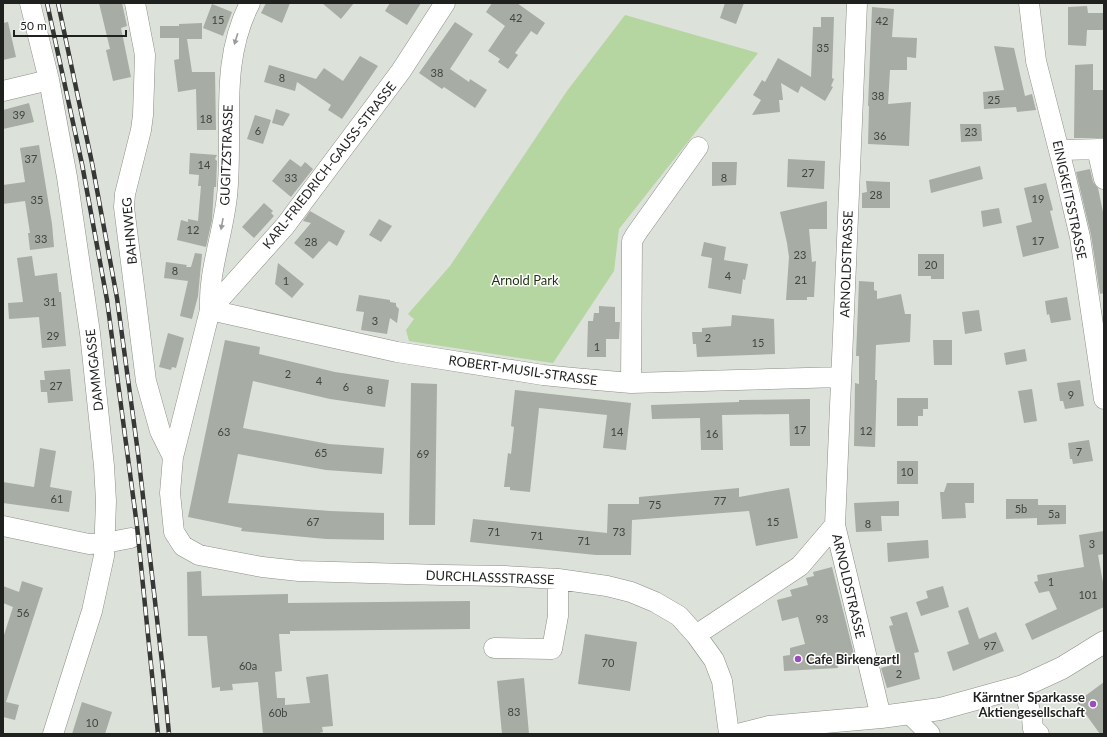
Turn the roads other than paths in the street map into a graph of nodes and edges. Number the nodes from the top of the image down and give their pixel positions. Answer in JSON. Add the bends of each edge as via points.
{"nodes":[{"id":1,"x":30,"y":3,"type":"edge"},
{"id":2,"x":135,"y":3,"type":"edge"},
{"id":3,"x":250,"y":3,"type":"edge"},
{"id":4,"x":445,"y":3,"type":"edge"},
{"id":5,"x":858,"y":3,"type":"edge"},
{"id":6,"x":1029,"y":3,"type":"edge"},
{"id":7,"x":49,"y":80,"type":"junction"},
{"id":8,"x":3,"y":91,"type":"edge"},
{"id":9,"x":698,"y":147,"type":"dead end"},
{"id":10,"x":1101,"y":149,"type":"edge"},
{"id":11,"x":1059,"y":150,"type":"junction"},
{"id":12,"x":1104,"y":179,"type":"edge"},
{"id":13,"x":210,"y":310,"type":"junction"},
{"id":14,"x":1098,"y":313,"type":"edge"},
{"id":15,"x":841,"y":377,"type":"junction"},
{"id":16,"x":631,"y":383,"type":"junction"},
{"id":17,"x":1104,"y":399,"type":"edge"},
{"id":18,"x":173,"y":457,"type":"junction"},
{"id":19,"x":835,"y":525,"type":"junction"},
{"id":20,"x":3,"y":526,"type":"edge"},
{"id":21,"x":174,"y":532,"type":"joint"},
{"id":22,"x":131,"y":538,"type":"dead end"},
{"id":23,"x":105,"y":543,"type":"junction"},
{"id":24,"x":558,"y":579,"type":"junction"},
{"id":25,"x":696,"y":634,"type":"junction"},
{"id":26,"x":1104,"y":642,"type":"edge"},
{"id":27,"x":494,"y":648,"type":"dead end"},
{"id":28,"x":1023,"y":686,"type":"junction"},
{"id":29,"x":909,"y":713,"type":"junction"},
{"id":30,"x":881,"y":717,"type":"junction"},
{"id":31,"x":1034,"y":732,"type":"edge"},
{"id":32,"x":53,"y":734,"type":"edge"},
{"id":33,"x":730,"y":734,"type":"edge"},
{"id":34,"x":742,"y":734,"type":"edge"},
{"id":35,"x":930,"y":734,"type":"edge"}],
"edges":[{"from":1,"to":7,"type":"street","name":"DAMMGASSE"},
{"from":2,"to":18,"type":"street","name":"BAHNWEG","via":[[145,55],[143,115],[124,207],[146,381],[160,431]]},
{"from":3,"to":13,"type":"street","name":"GUGITZSTRASSE","one_way":true,"via":[[234,42],[230,72],[227,197],[209,293]]},
{"from":4,"to":13,"type":"street","name":"KARL-FRIEDRICH-GAUSS-STRASSE","via":[[401,71],[285,226]]},
{"from":5,"to":15,"type":"street","name":"ARNOLDSTRASSE"},
{"from":6,"to":11,"type":"street","name":"EINIGKEITSSTRASSE","via":[[1036,61]]},
{"from":7,"to":8,"type":"street"},
{"from":7,"to":23,"type":"street","name":"DAMMGASSE","via":[[67,177],[90,333],[104,466]]},
{"from":9,"to":16,"type":"street","via":[[632,242]]},
{"from":10,"to":11,"type":"street"},
{"from":10,"to":12,"type":"street"},
{"from":11,"to":14,"type":"street","name":"EINIGKEITSSTRASSE"},
{"from":13,"to":16,"type":"street","name":"ROBERT-MUSIL-STRASSE","via":[[398,352],[544,375]]},
{"from":13,"to":18,"type":"street","name":"KARL-FRIEDRICH-GAUSS-STRASSE"},
{"from":14,"to":17,"type":"street","name":"EINIGKEITSSTRASSE"},
{"from":15,"to":16,"type":"street","name":"ROBERT-MUSIL-STRASSE"},
{"from":15,"to":19,"type":"street","name":"ARNOLDSTRASSE"},
{"from":18,"to":21,"type":"street","name":"KARL-FRIEDRICH-GAUSS-STRASSE","via":[[170,493]]},
{"from":19,"to":25,"type":"street","name":"ARNOLDSTRASSE","via":[[800,566]]},
{"from":19,"to":30,"type":"street","name":"ARNOLDSTRASSE"},
{"from":20,"to":23,"type":"street","via":[[89,544]]},
{"from":21,"to":24,"type":"street","name":"DURCHLASSSTRASSE","via":[[183,546],[199,556],[262,567],[299,571]]},
{"from":22,"to":23,"type":"street"},
{"from":23,"to":32,"type":"street","name":"DAMMGASSE","via":[[92,611]]},
{"from":24,"to":25,"type":"street","name":"DURCHLASSSTRASSE","via":[[631,592],[656,602],[679,616]]},
{"from":24,"to":27,"type":"street","via":[[558,616],[552,648]]},
{"from":25,"to":33,"type":"street","name":"DURCHLASSSTRASSE","via":[[714,660],[722,681]]},
{"from":26,"to":28,"type":"main road","via":[[1062,668]]},
{"from":28,"to":29,"type":"main road","via":[[940,709]]},
{"from":28,"to":31,"type":"street"},
{"from":29,"to":30,"type":"main road"},
{"from":29,"to":35,"type":"street"},
{"from":30,"to":34,"type":"main road","via":[[769,727]]}]}
